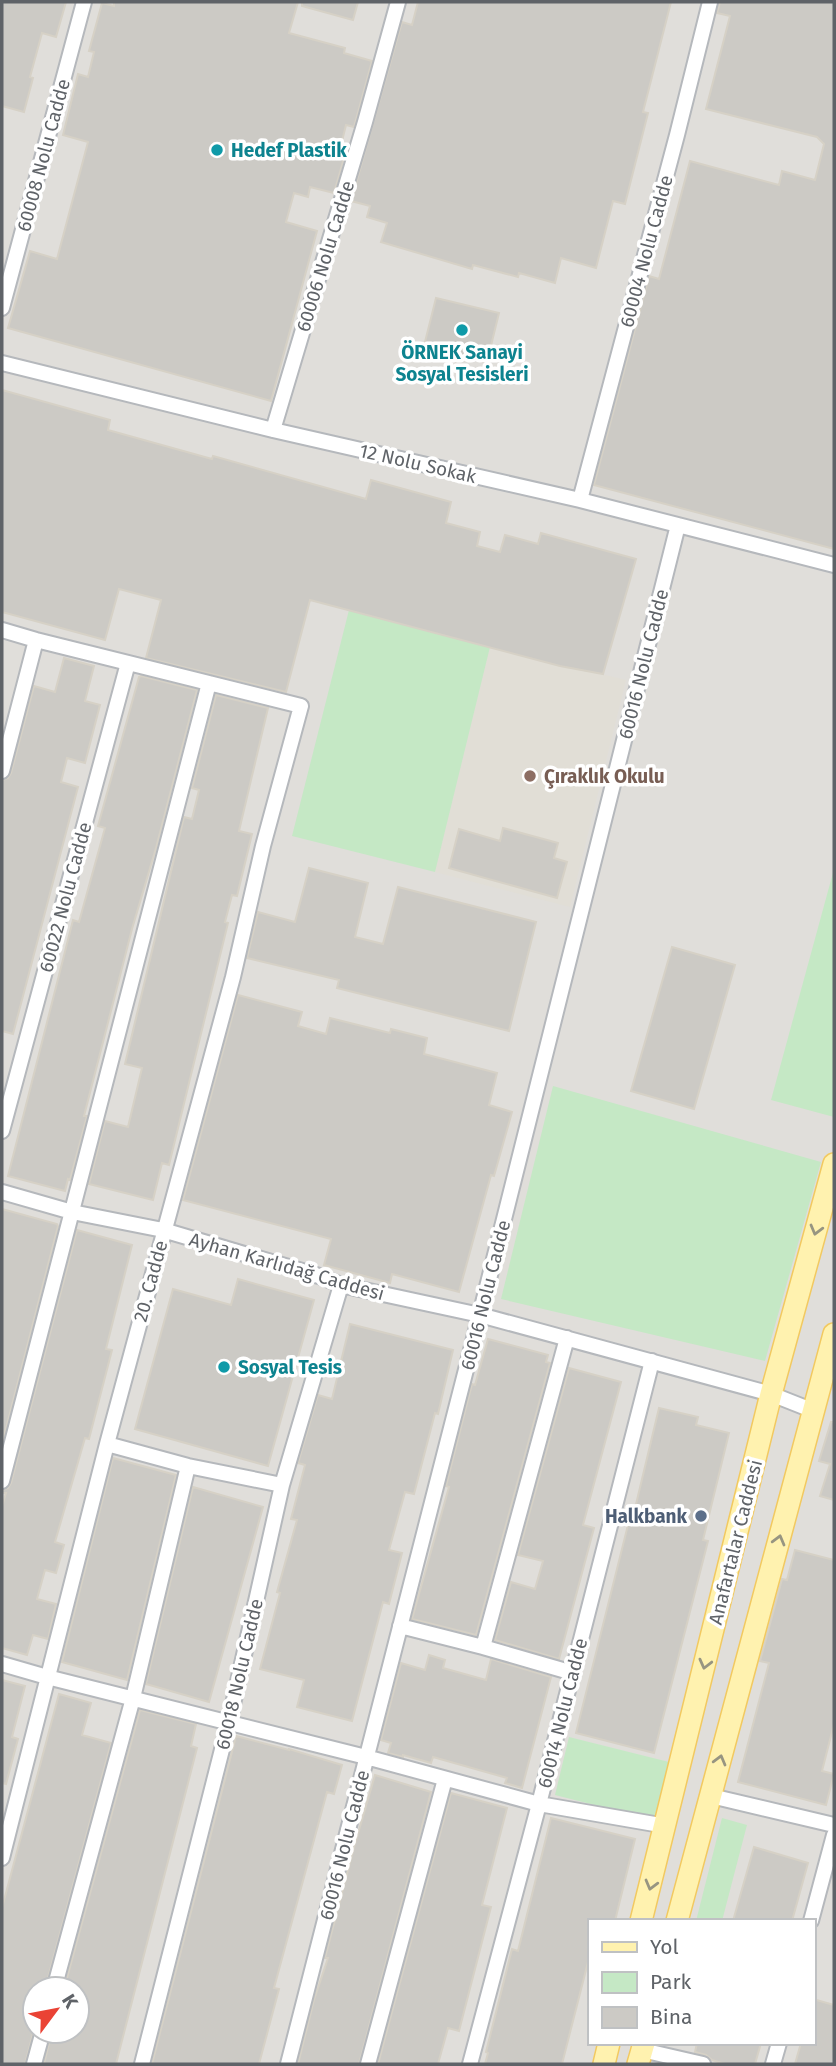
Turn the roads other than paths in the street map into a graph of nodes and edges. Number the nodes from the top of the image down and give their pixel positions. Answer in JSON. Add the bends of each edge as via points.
{"nodes":[{"id":1,"x":84,"y":2,"type":"edge"},
{"id":2,"x":398,"y":2,"type":"edge"},
{"id":3,"x":710,"y":2,"type":"edge"},
{"id":4,"x":2,"y":308,"type":"edge"},
{"id":5,"x":2,"y":363,"type":"edge"},
{"id":6,"x":273,"y":430,"type":"junction"},
{"id":7,"x":580,"y":500,"type":"junction"},
{"id":8,"x":678,"y":525,"type":"junction"},
{"id":9,"x":834,"y":565,"type":"edge"},
{"id":10,"x":2,"y":630,"type":"edge"},
{"id":11,"x":36,"y":640,"type":"junction"},
{"id":12,"x":128,"y":663,"type":"junction"},
{"id":13,"x":209,"y":683,"type":"junction"},
{"id":14,"x":2,"y":771,"type":"edge"},
{"id":15,"x":2,"y":1131,"type":"edge"},
{"id":16,"x":834,"y":1164,"type":"edge"},
{"id":17,"x":2,"y":1192,"type":"edge"},
{"id":18,"x":72,"y":1212,"type":"junction"},
{"id":19,"x":163,"y":1230,"type":"junction"},
{"id":20,"x":341,"y":1285,"type":"junction"},
{"id":21,"x":480,"y":1315,"type":"junction"},
{"id":22,"x":834,"y":1334,"type":"edge"},
{"id":23,"x":567,"y":1338,"type":"junction"},
{"id":24,"x":652,"y":1361,"type":"junction"},
{"id":25,"x":771,"y":1394,"type":"junction"},
{"id":26,"x":814,"y":1411,"type":"junction"},
{"id":27,"x":107,"y":1444,"type":"junction"},
{"id":28,"x":188,"y":1466,"type":"junction"},
{"id":29,"x":2,"y":1481,"type":"edge"},
{"id":30,"x":282,"y":1485,"type":"junction"},
{"id":31,"x":400,"y":1626,"type":"junction"},
{"id":32,"x":483,"y":1647,"type":"junction"},
{"id":33,"x":2,"y":1664,"type":"edge"},
{"id":34,"x":573,"y":1673,"type":"junction"},
{"id":35,"x":47,"y":1677,"type":"junction"},
{"id":36,"x":133,"y":1698,"type":"junction"},
{"id":37,"x":229,"y":1722,"type":"junction"},
{"id":38,"x":366,"y":1757,"type":"junction"},
{"id":39,"x":445,"y":1779,"type":"junction"},
{"id":40,"x":711,"y":1796,"type":"junction"},
{"id":41,"x":539,"y":1804,"type":"junction"},
{"id":42,"x":834,"y":1825,"type":"edge"},
{"id":43,"x":666,"y":1826,"type":"junction"},
{"id":44,"x":834,"y":1835,"type":"edge"},
{"id":45,"x":2,"y":1858,"type":"edge"},
{"id":46,"x":642,"y":1919,"type":"edge"},
{"id":47,"x":678,"y":1919,"type":"edge"},
{"id":48,"x":812,"y":1919,"type":"edge"},
{"id":49,"x":58,"y":1975,"type":"edge"},
{"id":50,"x":39,"y":2045,"type":"edge"},
{"id":51,"x":609,"y":2045,"type":"edge"},
{"id":52,"x":778,"y":2045,"type":"edge"},
{"id":53,"x":642,"y":2052,"type":"edge"},
{"id":54,"x":34,"y":2064,"type":"edge"},
{"id":55,"x":142,"y":2064,"type":"edge"},
{"id":56,"x":288,"y":2064,"type":"edge"},
{"id":57,"x":368,"y":2064,"type":"edge"},
{"id":58,"x":470,"y":2064,"type":"edge"},
{"id":59,"x":604,"y":2064,"type":"edge"},
{"id":60,"x":703,"y":2064,"type":"edge"},
{"id":61,"x":773,"y":2064,"type":"edge"}],
"edges":[{"from":1,"to":4,"type":"street","name":"60008 Nolu Cadde"},
{"from":2,"to":6,"type":"street","name":"60006 Nolu Cadde"},
{"from":3,"to":7,"type":"street","name":"60004 Nolu Cadde"},
{"from":5,"to":6,"type":"street","name":"12 Nolu Sokak"},
{"from":6,"to":7,"type":"street","name":"12 Nolu Sokak"},
{"from":7,"to":8,"type":"street","name":"12 Nolu Sokak"},
{"from":8,"to":9,"type":"street","name":"12 Nolu Sokak"},
{"from":8,"to":21,"type":"street","name":"60016 Nolu Cadde"},
{"from":10,"to":11,"type":"street"},
{"from":11,"to":12,"type":"street"},
{"from":11,"to":14,"type":"street"},
{"from":12,"to":13,"type":"street"},
{"from":12,"to":15,"type":"street","name":"60022 Nolu Cadde"},
{"from":13,"to":18,"type":"street"},
{"from":13,"to":19,"type":"street","name":"20. Cadde","via":[[301,706]]},
{"from":16,"to":25,"type":"main road","name":"Anafartalar Caddesi","one_way":true},
{"from":17,"to":18,"type":"street","name":"Ayhan Karlıdağ Caddesi"},
{"from":18,"to":19,"type":"street","name":"Ayhan Karlıdağ Caddesi"},
{"from":18,"to":29,"type":"street"},
{"from":19,"to":20,"type":"street","name":"Ayhan Karlıdağ Caddesi"},
{"from":19,"to":27,"type":"street","name":"20. Cadde"},
{"from":20,"to":21,"type":"street","name":"Ayhan Karlıdağ Caddesi"},
{"from":20,"to":30,"type":"street","name":"60018 Nolu Cadde"},
{"from":21,"to":23,"type":"street","name":"Ayhan Karlıdağ Caddesi"},
{"from":21,"to":31,"type":"street","name":"60016 Nolu Cadde"},
{"from":22,"to":26,"type":"main road"},
{"from":23,"to":24,"type":"street","name":"Ayhan Karlıdağ Caddesi"},
{"from":23,"to":32,"type":"street"},
{"from":24,"to":25,"type":"street","name":"Ayhan Karlıdağ Caddesi"},
{"from":24,"to":34,"type":"street","name":"60014 Nolu Cadde"},
{"from":25,"to":26,"type":"street","name":"Ayhan Karlıdağ Caddesi"},
{"from":25,"to":43,"type":"main road","name":"Anafartalar Caddesi","one_way":true},
{"from":40,"to":26,"type":"main road","one_way":true},
{"from":27,"to":28,"type":"street"},
{"from":27,"to":35,"type":"street","name":"20. Cadde"},
{"from":28,"to":30,"type":"street"},
{"from":28,"to":36,"type":"street"},
{"from":30,"to":37,"type":"street","name":"60018 Nolu Cadde"},
{"from":31,"to":32,"type":"street"},
{"from":31,"to":38,"type":"street","name":"60016 Nolu Cadde"},
{"from":32,"to":34,"type":"street"},
{"from":33,"to":35,"type":"street"},
{"from":34,"to":41,"type":"street","name":"60014 Nolu Cadde"},
{"from":35,"to":36,"type":"street"},
{"from":35,"to":45,"type":"street","name":"20. Cadde"},
{"from":36,"to":37,"type":"street"},
{"from":36,"to":49,"type":"street"},
{"from":37,"to":38,"type":"street"},
{"from":37,"to":55,"type":"street","name":"60018 Nolu Cadde"},
{"from":38,"to":39,"type":"street"},
{"from":38,"to":56,"type":"street","name":"60016 Nolu Cadde"},
{"from":39,"to":41,"type":"street"},
{"from":39,"to":57,"type":"street"},
{"from":40,"to":42,"type":"street"},
{"from":40,"to":47,"type":"main road"},
{"from":41,"to":43,"type":"street"},
{"from":41,"to":58,"type":"street","name":"60014 Nolu Cadde"},
{"from":43,"to":46,"type":"main road","name":"Anafartalar Caddesi","one_way":true},
{"from":44,"to":48,"type":"street"},
{"from":50,"to":54,"type":"street"},
{"from":51,"to":59,"type":"main road"},
{"from":52,"to":61,"type":"street"},
{"from":53,"to":60,"type":"street"}]}
